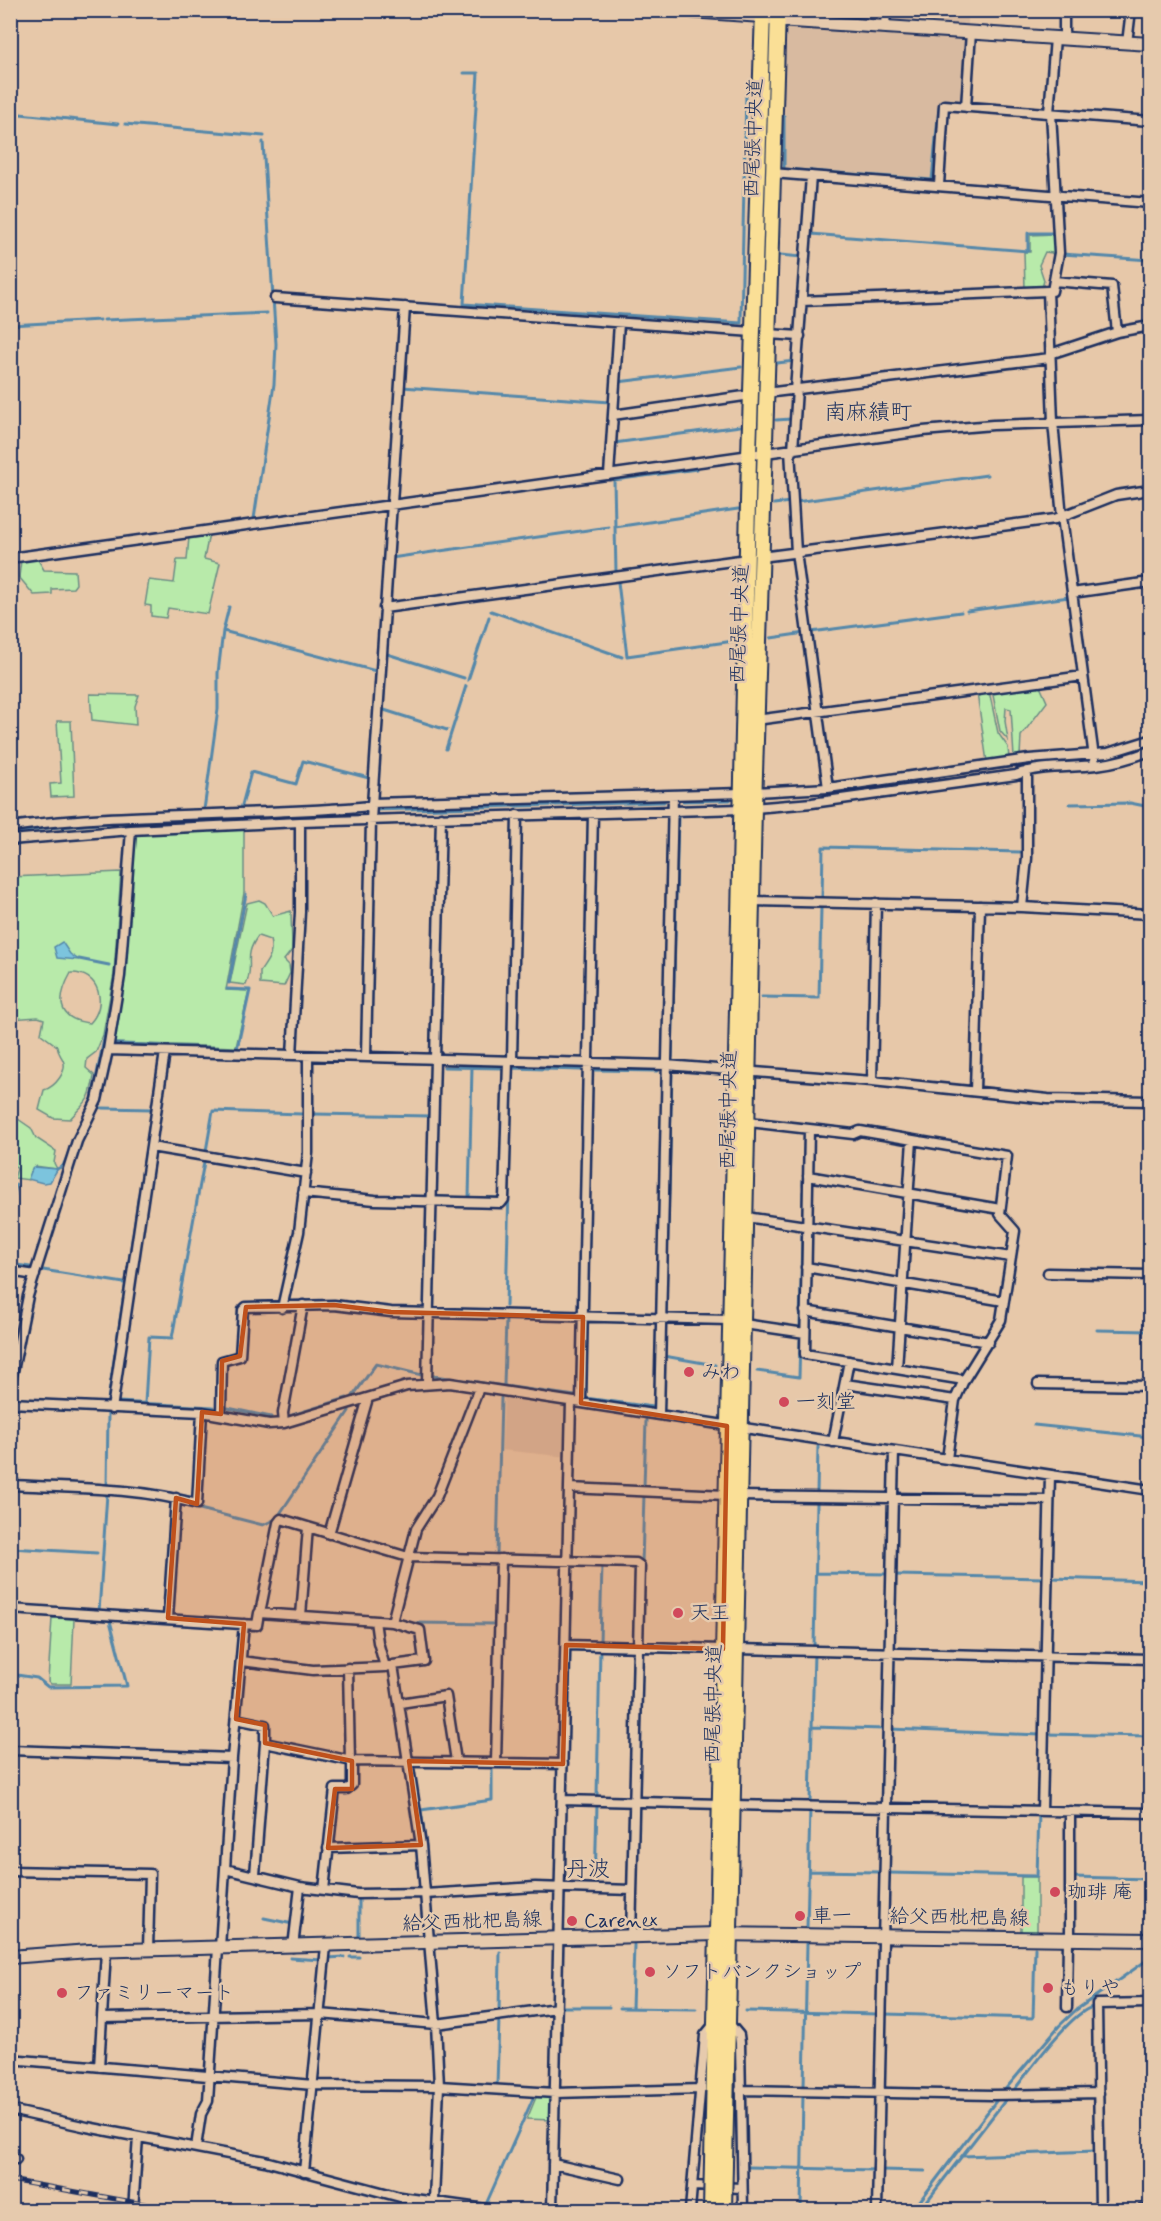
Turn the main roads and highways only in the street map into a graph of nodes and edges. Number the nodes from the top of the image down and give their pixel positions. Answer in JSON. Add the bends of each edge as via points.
{"nodes":[{"id":1,"x":675,"y":10,"type":"edge"},
{"id":2,"x":763,"y":13,"type":"edge"},
{"id":3,"x":777,"y":15,"type":"edge"},
{"id":4,"x":804,"y":16,"type":"edge"},
{"id":5,"x":1150,"y":44,"type":"edge"},
{"id":6,"x":754,"y":558,"type":"junction"},
{"id":7,"x":748,"y":793,"type":"junction"},
{"id":8,"x":748,"y":808,"type":"junction"},
{"id":9,"x":734,"y":1426,"type":"junction"},
{"id":10,"x":723,"y":1934,"type":"junction"},
{"id":11,"x":1150,"y":1940,"type":"edge"},
{"id":12,"x":10,"y":1957,"type":"edge"},
{"id":13,"x":718,"y":2162,"type":"junction"},
{"id":14,"x":711,"y":2211,"type":"edge"},
{"id":15,"x":724,"y":2211,"type":"edge"}],
"edges":[{"from":1,"to":2,"type":"main road"},
{"from":2,"to":3,"type":"main road"},
{"from":2,"to":6,"type":"main road","name":"西尾張中央道","via":[[749,456]]},
{"from":3,"to":4,"type":"main road"},
{"from":3,"to":6,"type":"main road","name":"西尾張中央道","via":[[765,454]]},
{"from":4,"to":5,"type":"main road","via":[[885,27]]},
{"from":6,"to":7,"type":"main road","name":"西尾張中央道"},
{"from":6,"to":7,"type":"main road","name":"西尾張中央道","via":[[756,720]]},
{"from":7,"to":8,"type":"main road","name":"西尾張中央道"},
{"from":8,"to":9,"type":"main road","name":"西尾張中央道","via":[[735,1070],[729,1320]]},
{"from":8,"to":9,"type":"main road","name":"西尾張中央道","via":[[753,901],[749,1122],[744,1324]]},
{"from":9,"to":10,"type":"main road","name":"西尾張中央道"},
{"from":10,"to":11,"type":"main road","name":"給父西枇杷島線"},
{"from":10,"to":12,"type":"main road","name":"給父西枇杷島線"},
{"from":10,"to":13,"type":"main road","name":"西尾張中央道"},
{"from":13,"to":14,"type":"main road","name":"西尾張中央道","bridge":true},
{"from":13,"to":15,"type":"main road","name":"西尾張中央道","bridge":true}]}
